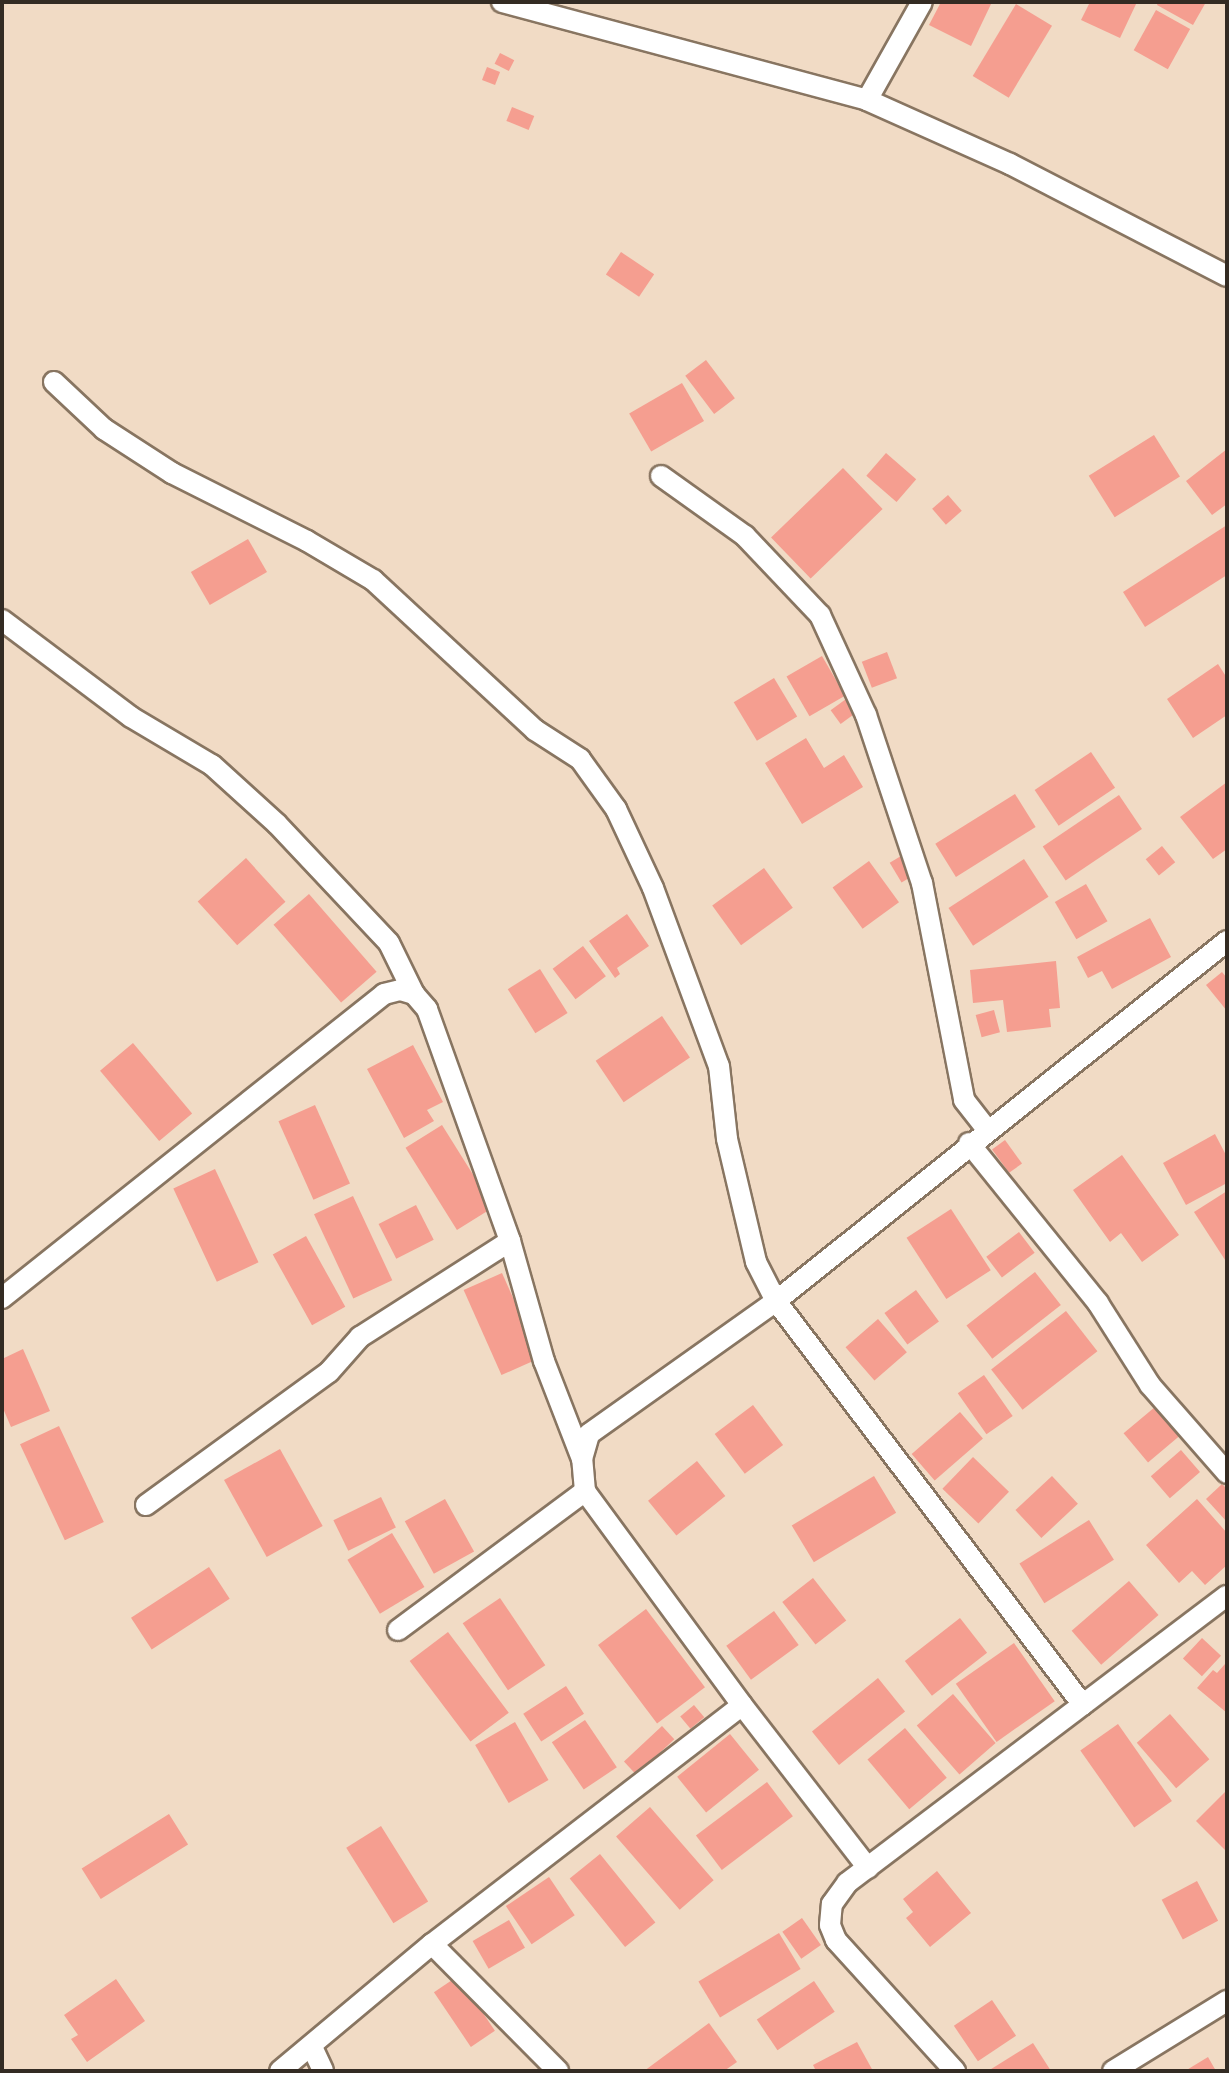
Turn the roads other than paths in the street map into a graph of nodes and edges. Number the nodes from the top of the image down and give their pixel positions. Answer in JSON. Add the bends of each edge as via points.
{"nodes":[{"id":1,"x":502,"y":2,"type":"edge"},
{"id":2,"x":922,"y":2,"type":"edge"},
{"id":3,"x":867,"y":100,"type":"junction"},
{"id":4,"x":1227,"y":276,"type":"edge"},
{"id":5,"x":54,"y":382,"type":"dead end"},
{"id":6,"x":661,"y":476,"type":"dead end"},
{"id":7,"x":2,"y":620,"type":"edge"},
{"id":8,"x":1227,"y":941,"type":"edge"},
{"id":9,"x":414,"y":994,"type":"junction"},
{"id":10,"x":987,"y":1129,"type":"junction"},
{"id":11,"x":969,"y":1143,"type":"junction"},
{"id":12,"x":510,"y":1241,"type":"junction"},
{"id":13,"x":5,"y":1289,"type":"edge"},
{"id":14,"x":776,"y":1301,"type":"junction"},
{"id":15,"x":582,"y":1459,"type":"junction"},
{"id":16,"x":1227,"y":1473,"type":"edge"},
{"id":17,"x":585,"y":1491,"type":"junction"},
{"id":18,"x":146,"y":1505,"type":"dead end"},
{"id":19,"x":1227,"y":1596,"type":"edge"},
{"id":20,"x":398,"y":1630,"type":"dead end"},
{"id":21,"x":742,"y":1705,"type":"junction"},
{"id":22,"x":1083,"y":1705,"type":"junction"},
{"id":23,"x":868,"y":1868,"type":"junction"},
{"id":24,"x":432,"y":1944,"type":"junction"},
{"id":25,"x":1227,"y":2001,"type":"edge"},
{"id":26,"x":312,"y":2047,"type":"junction"},
{"id":27,"x":280,"y":2071,"type":"edge"},
{"id":28,"x":323,"y":2071,"type":"edge"},
{"id":29,"x":558,"y":2071,"type":"edge"},
{"id":30,"x":955,"y":2071,"type":"edge"},
{"id":31,"x":1113,"y":2071,"type":"edge"}],
"edges":[{"from":1,"to":3,"type":"street"},
{"from":2,"to":3,"type":"street"},
{"from":3,"to":4,"type":"street","via":[[1010,164]]},
{"from":5,"to":14,"type":"street","via":[[104,429],[172,473],[373,580],[535,730],[580,759],[616,809],[653,888],[719,1066],[727,1139],[756,1262]]},
{"from":6,"to":10,"type":"street","via":[[745,536],[820,615],[866,715],[922,883],[964,1100]]},
{"from":7,"to":9,"type":"street","via":[[131,717],[212,765],[277,824],[389,943]]},
{"from":8,"to":10,"type":"street"},
{"from":9,"to":12,"type":"street","via":[[427,1009]]},
{"from":9,"to":13,"type":"street","via":[[384,994]]},
{"from":10,"to":11,"type":"street"},
{"from":11,"to":14,"type":"street"},
{"from":11,"to":16,"type":"street","via":[[1098,1303],[1150,1385]]},
{"from":12,"to":15,"type":"street","via":[[544,1361]]},
{"from":12,"to":18,"type":"street","via":[[360,1337],[329,1372]]},
{"from":14,"to":15,"type":"street","via":[[589,1434]]},
{"from":14,"to":22,"type":"street"},
{"from":15,"to":17,"type":"street"},
{"from":17,"to":20,"type":"street"},
{"from":17,"to":21,"type":"street"},
{"from":19,"to":22,"type":"street"},
{"from":21,"to":23,"type":"street"},
{"from":21,"to":24,"type":"street"},
{"from":22,"to":23,"type":"street"},
{"from":23,"to":30,"type":"street","via":[[847,1883],[832,1904],[830,1925],[836,1940]]},
{"from":24,"to":26,"type":"street"},
{"from":24,"to":29,"type":"street"},
{"from":25,"to":31,"type":"street"},
{"from":26,"to":27,"type":"street"},
{"from":26,"to":28,"type":"street"}]}
